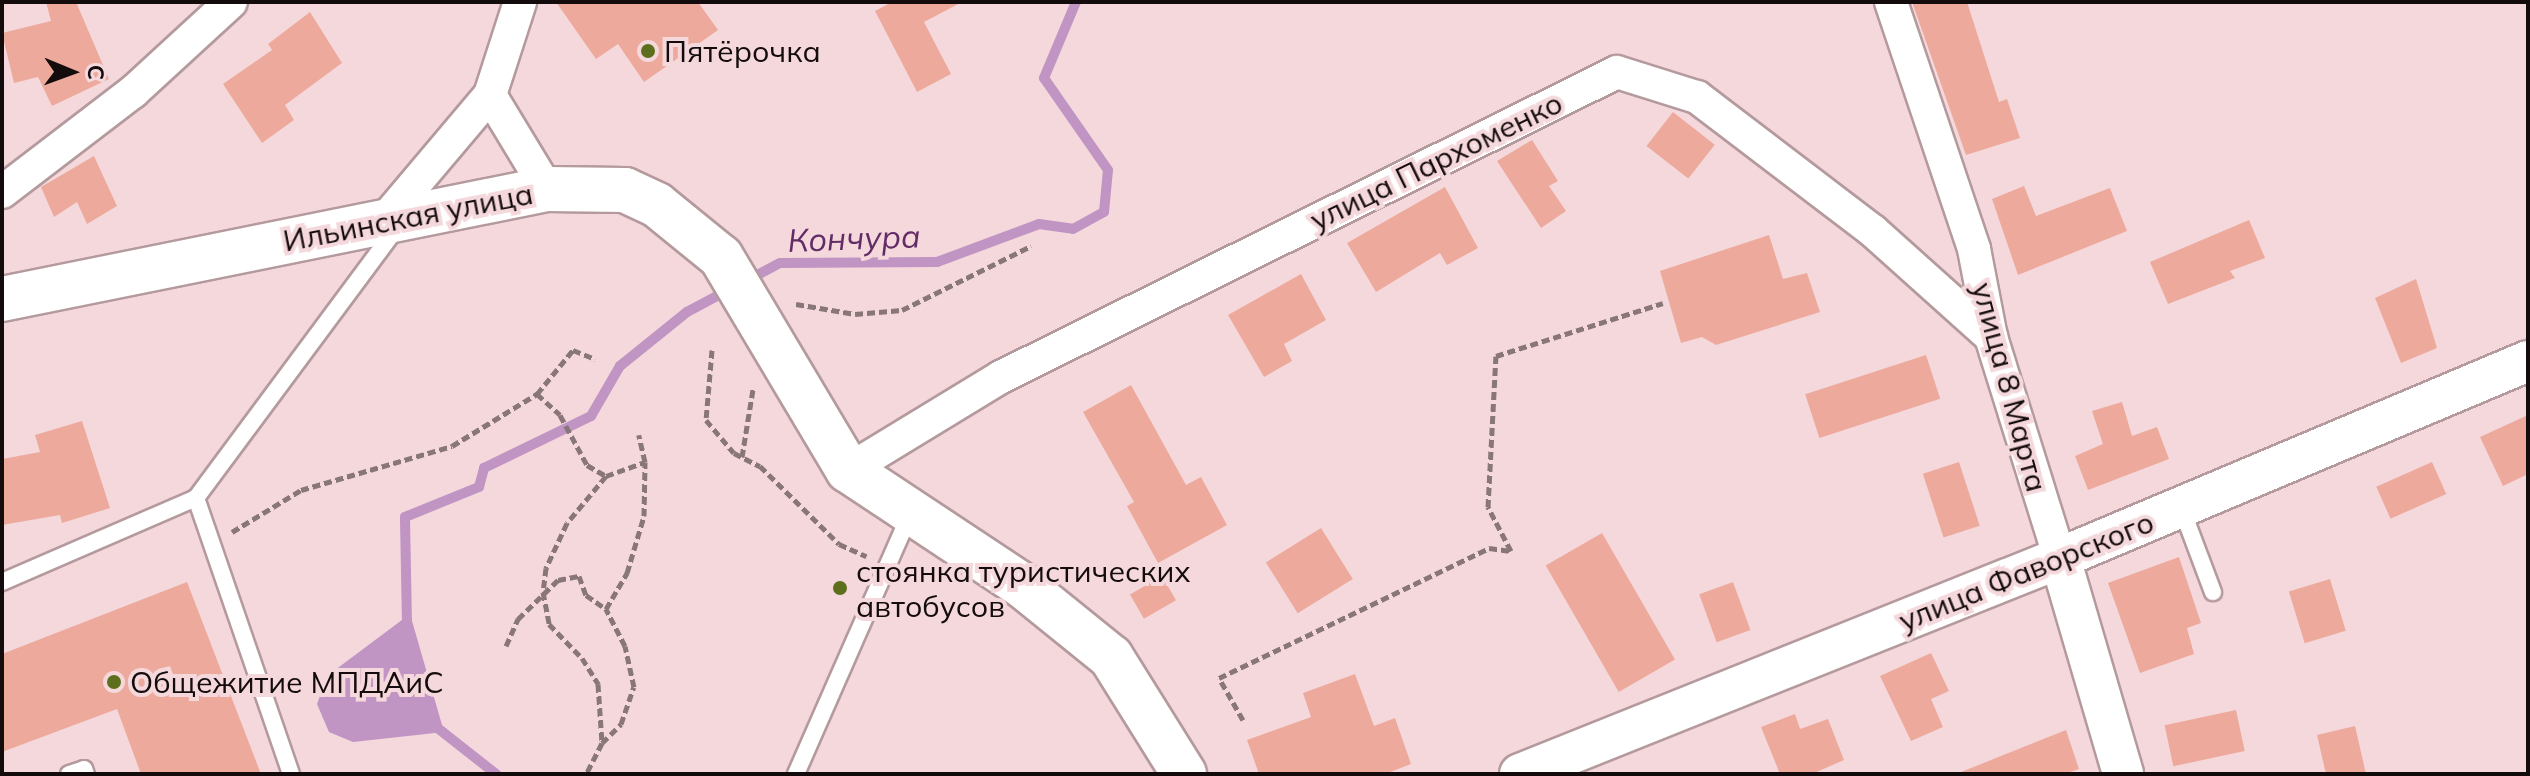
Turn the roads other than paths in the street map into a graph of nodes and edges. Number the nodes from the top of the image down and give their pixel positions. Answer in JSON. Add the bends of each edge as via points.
{"nodes":[{"id":1,"x":231,"y":2,"type":"edge"},
{"id":2,"x":520,"y":2,"type":"edge"},
{"id":3,"x":1891,"y":2,"type":"edge"},
{"id":4,"x":490,"y":95,"type":"junction"},
{"id":5,"x":547,"y":189,"type":"junction"},
{"id":6,"x":2,"y":192,"type":"edge"},
{"id":7,"x":392,"y":222,"type":"junction"},
{"id":8,"x":2,"y":299,"type":"edge"},
{"id":9,"x":1991,"y":337,"type":"junction"},
{"id":10,"x":2528,"y":361,"type":"edge"},
{"id":11,"x":848,"y":470,"type":"junction"},
{"id":12,"x":196,"y":498,"type":"junction"},
{"id":13,"x":2181,"y":507,"type":"junction"},
{"id":14,"x":912,"y":509,"type":"junction"},
{"id":15,"x":2060,"y":558,"type":"junction"},
{"id":16,"x":2,"y":582,"type":"edge"},
{"id":17,"x":2213,"y":592,"type":"dead end"},
{"id":18,"x":69,"y":774,"type":"edge"},
{"id":19,"x":86,"y":774,"type":"edge"},
{"id":20,"x":291,"y":774,"type":"edge"},
{"id":21,"x":796,"y":774,"type":"edge"},
{"id":22,"x":1184,"y":774,"type":"edge"},
{"id":23,"x":1520,"y":774,"type":"edge"},
{"id":24,"x":2123,"y":774,"type":"edge"}],
"edges":[{"from":1,"to":6,"type":"street","via":[[133,92]]},
{"from":2,"to":4,"type":"street"},
{"from":3,"to":9,"type":"street","name":"улица 8 Марта","via":[[1974,249]]},
{"from":4,"to":5,"type":"street"},
{"from":4,"to":7,"type":"street"},
{"from":5,"to":7,"type":"main road","name":"Ильинская улица"},
{"from":5,"to":11,"type":"main road","name":"Ильинская улица","via":[[625,190],[657,205],[721,257],[776,313]]},
{"from":7,"to":8,"type":"main road","name":"Ильинская улица"},
{"from":7,"to":12,"type":"lane"},
{"from":9,"to":11,"type":"street","name":"улица Пархоменко","via":[[1873,231],[1697,97],[1617,72],[1001,377]]},
{"from":9,"to":15,"type":"street","name":"улица 8 Марта"},
{"from":10,"to":13,"type":"street","name":"улица Фаворского"},
{"from":11,"to":14,"type":"main road"},
{"from":12,"to":16,"type":"lane"},
{"from":12,"to":20,"type":"lane"},
{"from":13,"to":15,"type":"street","name":"улица Фаворского"},
{"from":13,"to":17,"type":"lane"},
{"from":14,"to":21,"type":"lane"},
{"from":14,"to":22,"type":"main road","via":[[1023,586],[1111,657]]},
{"from":15,"to":23,"type":"street","name":"улица Фаворского"},
{"from":15,"to":24,"type":"street","name":"улица 8 Марта"},
{"from":18,"to":19,"type":"lane","via":[[84,769]]}]}
